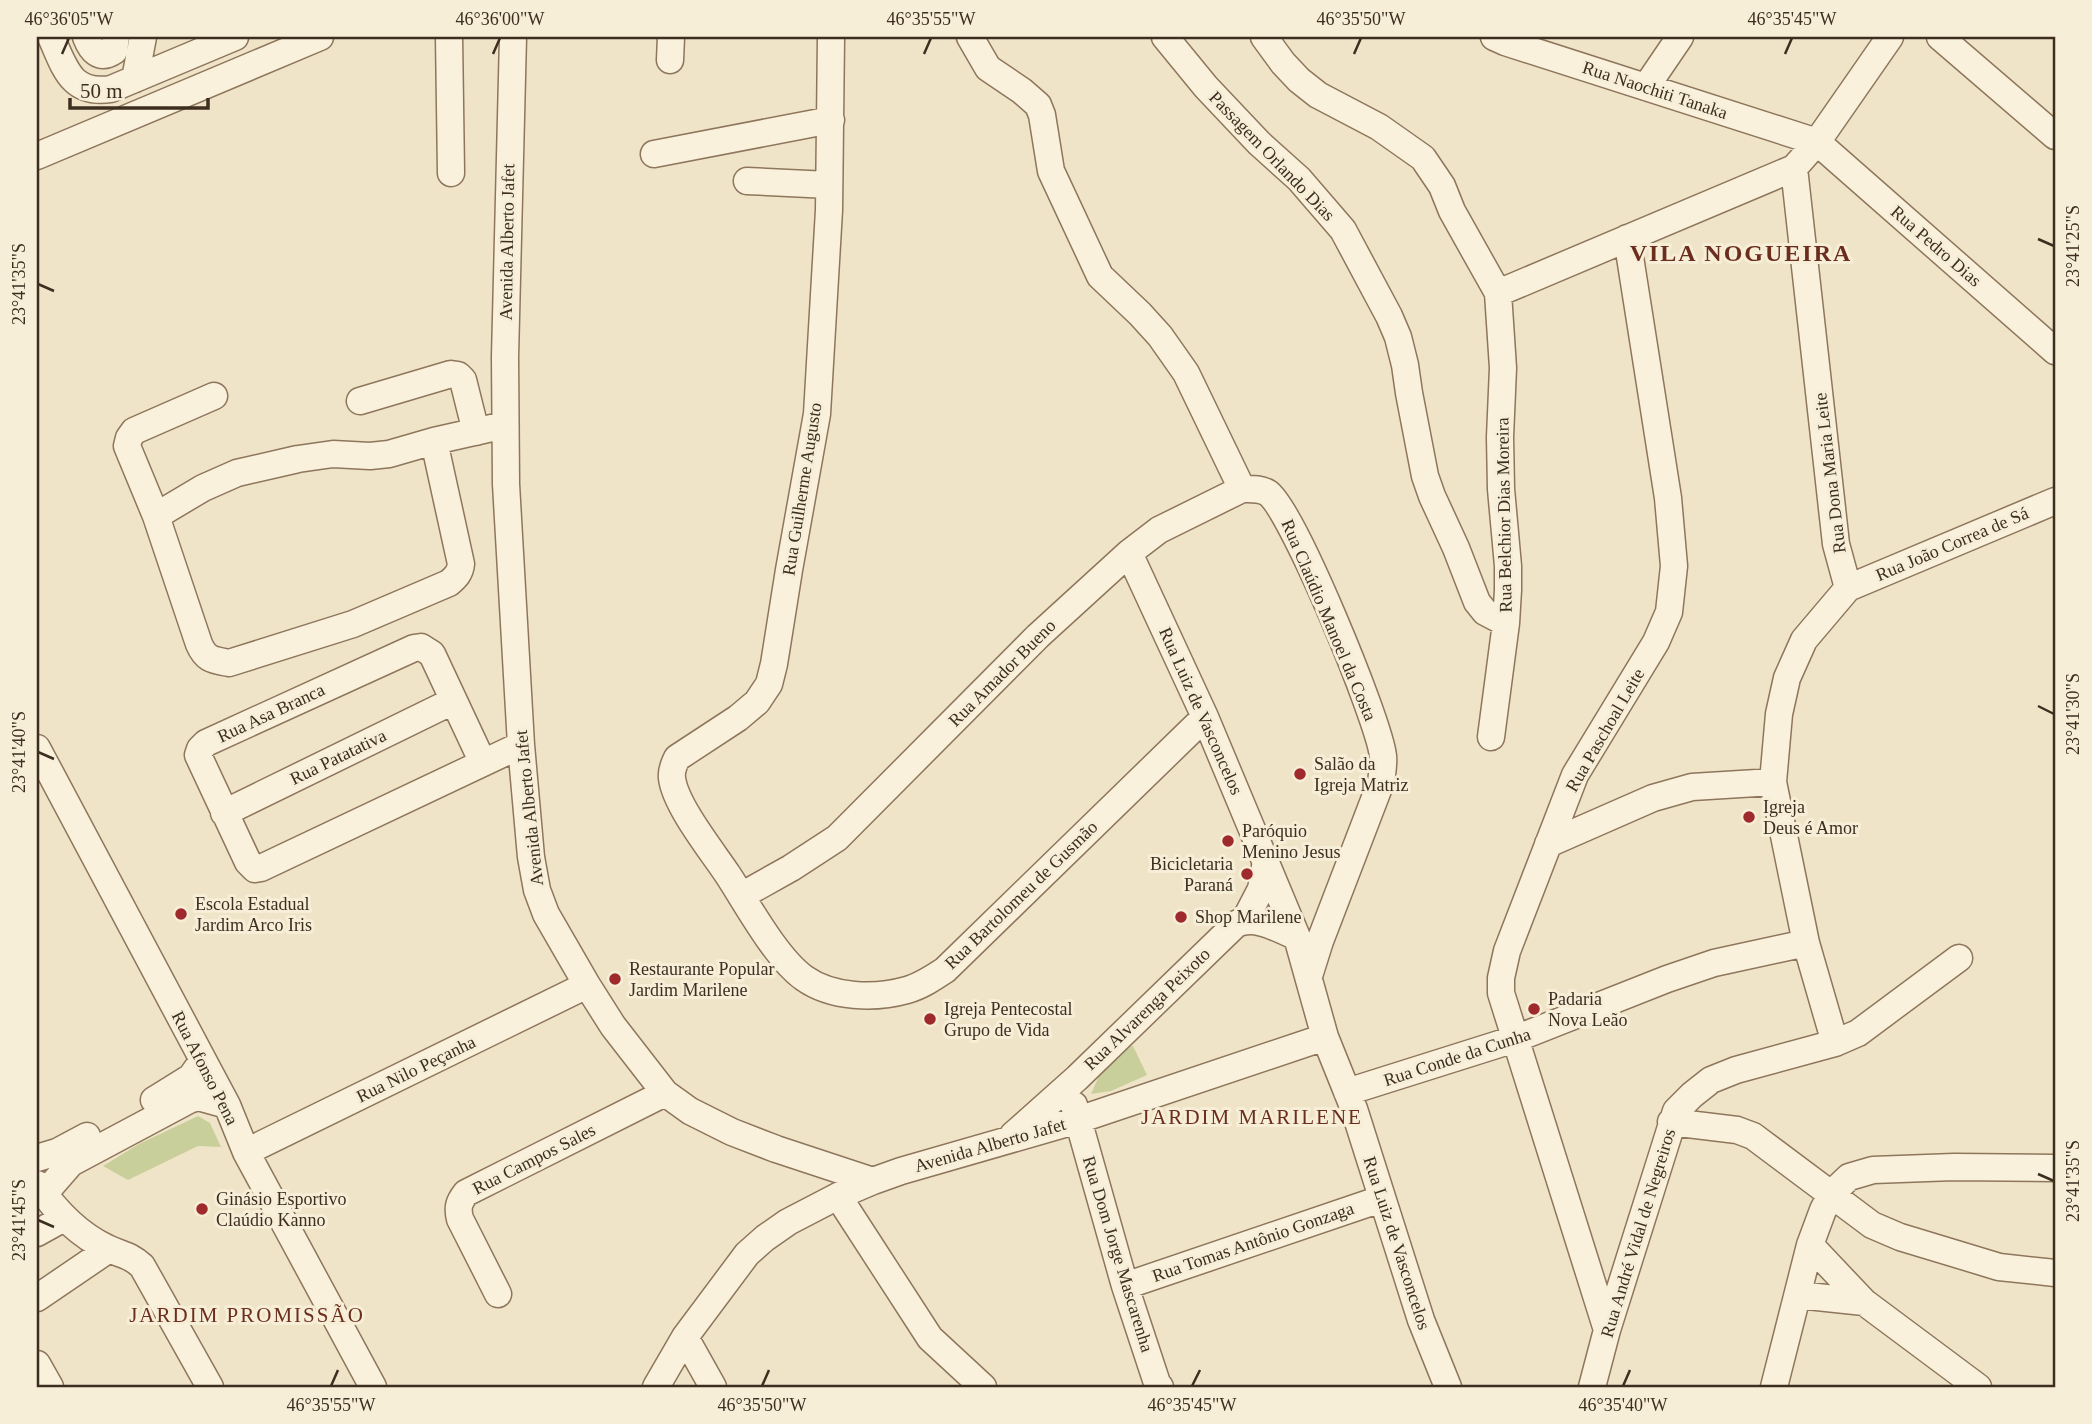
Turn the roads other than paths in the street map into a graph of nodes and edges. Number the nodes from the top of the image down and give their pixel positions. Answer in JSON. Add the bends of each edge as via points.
{"nodes":[{"id":1,"x":51,"y":37,"type":"edge"},
{"id":2,"x":86,"y":37,"type":"edge"},
{"id":3,"x":116,"y":37,"type":"edge"},
{"id":4,"x":144,"y":37,"type":"edge"},
{"id":5,"x":235,"y":37,"type":"edge"},
{"id":6,"x":320,"y":37,"type":"edge"},
{"id":7,"x":449,"y":37,"type":"edge"},
{"id":8,"x":513,"y":37,"type":"edge"},
{"id":9,"x":831,"y":37,"type":"edge"},
{"id":10,"x":970,"y":37,"type":"edge"},
{"id":11,"x":1166,"y":37,"type":"edge"},
{"id":12,"x":1264,"y":37,"type":"edge"},
{"id":13,"x":1494,"y":37,"type":"edge"},
{"id":14,"x":1679,"y":37,"type":"edge"},
{"id":15,"x":1890,"y":37,"type":"edge"},
{"id":16,"x":1940,"y":37,"type":"edge"},
{"id":17,"x":195,"y":44,"type":"edge"},
{"id":18,"x":135,"y":79,"type":"junction"},
{"id":19,"x":1646,"y":87,"type":"junction"},
{"id":20,"x":831,"y":120,"type":"junction"},
{"id":21,"x":2055,"y":136,"type":"edge"},
{"id":22,"x":1817,"y":142,"type":"junction"},
{"id":23,"x":654,"y":154,"type":"dead end"},
{"id":24,"x":37,"y":156,"type":"edge"},
{"id":25,"x":1794,"y":169,"type":"junction"},
{"id":26,"x":451,"y":173,"type":"dead end"},
{"id":27,"x":747,"y":181,"type":"dead end"},
{"id":28,"x":830,"y":185,"type":"junction"},
{"id":29,"x":1627,"y":238,"type":"junction"},
{"id":30,"x":1497,"y":293,"type":"junction"},
{"id":31,"x":2055,"y":351,"type":"edge"},
{"id":32,"x":214,"y":396,"type":"dead end"},
{"id":33,"x":360,"y":401,"type":"dead end"},
{"id":34,"x":505,"y":425,"type":"junction"},
{"id":35,"x":476,"y":432,"type":"junction"},
{"id":36,"x":434,"y":441,"type":"junction"},
{"id":37,"x":1242,"y":489,"type":"junction"},
{"id":38,"x":2055,"y":501,"type":"edge"},
{"id":39,"x":156,"y":516,"type":"junction"},
{"id":40,"x":1129,"y":553,"type":"junction"},
{"id":41,"x":1848,"y":588,"type":"junction"},
{"id":42,"x":1506,"y":623,"type":"junction"},
{"id":43,"x":453,"y":701,"type":"junction"},
{"id":44,"x":1205,"y":717,"type":"junction"},
{"id":45,"x":1491,"y":737,"type":"dead end"},
{"id":46,"x":521,"y":745,"type":"junction"},
{"id":47,"x":37,"y":748,"type":"edge"},
{"id":48,"x":483,"y":763,"type":"junction"},
{"id":49,"x":1773,"y":782,"type":"junction"},
{"id":50,"x":683,"y":808,"type":"joint"},
{"id":51,"x":224,"y":813,"type":"junction"},
{"id":52,"x":1548,"y":844,"type":"junction"},
{"id":53,"x":1266,"y":861,"type":"junction"},
{"id":54,"x":741,"y":895,"type":"junction"},
{"id":55,"x":1245,"y":920,"type":"junction"},
{"id":56,"x":1297,"y":937,"type":"junction"},
{"id":57,"x":1806,"y":943,"type":"junction"},
{"id":58,"x":1959,"y":957,"type":"dead end"},
{"id":59,"x":1309,"y":976,"type":"junction"},
{"id":60,"x":587,"y":985,"type":"junction"},
{"id":61,"x":1325,"y":1037,"type":"junction"},
{"id":62,"x":1516,"y":1039,"type":"junction"},
{"id":63,"x":1835,"y":1043,"type":"junction"},
{"id":64,"x":203,"y":1060,"type":"junction"},
{"id":65,"x":1069,"y":1085,"type":"junction"},
{"id":66,"x":665,"y":1093,"type":"junction"},
{"id":67,"x":1347,"y":1093,"type":"junction"},
{"id":68,"x":226,"y":1105,"type":"junction"},
{"id":69,"x":1078,"y":1120,"type":"junction"},
{"id":70,"x":1671,"y":1122,"type":"junction"},
{"id":71,"x":1009,"y":1139,"type":"junction"},
{"id":72,"x":246,"y":1152,"type":"junction"},
{"id":73,"x":37,"y":1158,"type":"edge"},
{"id":74,"x":2055,"y":1168,"type":"edge"},
{"id":75,"x":873,"y":1181,"type":"junction"},
{"id":76,"x":40,"y":1189,"type":"edge"},
{"id":77,"x":838,"y":1196,"type":"junction"},
{"id":78,"x":1381,"y":1199,"type":"junction"},
{"id":79,"x":1827,"y":1202,"type":"junction"},
{"id":80,"x":64,"y":1218,"type":"junction"},
{"id":81,"x":37,"y":1233,"type":"edge"},
{"id":82,"x":1810,"y":1245,"type":"junction"},
{"id":83,"x":109,"y":1250,"type":"junction"},
{"id":84,"x":2055,"y":1273,"type":"edge"},
{"id":85,"x":1125,"y":1286,"type":"junction"},
{"id":86,"x":498,"y":1294,"type":"dead end"},
{"id":87,"x":1798,"y":1295,"type":"junction"},
{"id":88,"x":37,"y":1298,"type":"edge"},
{"id":89,"x":1864,"y":1302,"type":"junction"},
{"id":90,"x":1607,"y":1330,"type":"junction"},
{"id":91,"x":685,"y":1337,"type":"junction"},
{"id":92,"x":37,"y":1364,"type":"edge"},
{"id":93,"x":1952,"y":1379,"type":"edge"},
{"id":94,"x":50,"y":1387,"type":"edge"},
{"id":95,"x":210,"y":1387,"type":"edge"},
{"id":96,"x":373,"y":1387,"type":"edge"},
{"id":97,"x":656,"y":1387,"type":"edge"},
{"id":98,"x":713,"y":1387,"type":"edge"},
{"id":99,"x":983,"y":1387,"type":"edge"},
{"id":100,"x":1160,"y":1387,"type":"edge"},
{"id":101,"x":1448,"y":1387,"type":"edge"},
{"id":102,"x":1592,"y":1387,"type":"edge"},
{"id":103,"x":1774,"y":1387,"type":"edge"},
{"id":104,"x":1978,"y":1387,"type":"edge"}],
"edges":[{"from":1,"to":18,"type":"street","via":[[71,79],[82,87],[111,89]]},
{"from":2,"to":3,"type":"street","via":[[91,50],[100,55],[114,51]]},
{"from":4,"to":18,"type":"street"},
{"from":5,"to":17,"type":"street"},
{"from":6,"to":24,"type":"street"},
{"from":7,"to":26,"type":"street"},
{"from":8,"to":34,"type":"street","name":"Avenida Alberto Jafet"},
{"from":9,"to":20,"type":"street","name":"Rua Guilherme Augusto"},
{"from":10,"to":37,"type":"street","via":[[988,68],[1038,105],[1051,171],[1100,276],[1160,336],[1186,373]]},
{"from":11,"to":42,"type":"street","name":"Passagem Orlando Dias","via":[[1206,87],[1299,179],[1343,230],[1398,337],[1432,496],[1477,602]]},
{"from":12,"to":30,"type":"street","via":[[1283,63],[1318,95],[1379,127],[1423,158]]},
{"from":13,"to":19,"type":"street","name":"Rua Naochiti Tanaka"},
{"from":14,"to":19,"type":"street"},
{"from":15,"to":22,"type":"street"},
{"from":16,"to":21,"type":"street"},
{"from":17,"to":18,"type":"street"},
{"from":19,"to":22,"type":"street","name":"Rua Naochiti Tanaka"},
{"from":20,"to":23,"type":"street"},
{"from":20,"to":28,"type":"street","name":"Rua Guilherme Augusto"},
{"from":22,"to":25,"type":"street"},
{"from":22,"to":31,"type":"street","name":"Rua Pedro Dias"},
{"from":25,"to":29,"type":"street"},
{"from":25,"to":41,"type":"street","name":"Rua Dona Maria Leite","via":[[1836,544]]},
{"from":27,"to":28,"type":"street"},
{"from":28,"to":50,"type":"street","name":"Rua Guilherme Augusto","via":[[817,414],[774,664],[769,684],[757,702],[677,758],[672,780]]},
{"from":29,"to":30,"type":"street"},
{"from":29,"to":52,"type":"street","name":"Rua Paschoal Leite","via":[[1668,498],[1674,566],[1669,612],[1656,642],[1575,775]]},
{"from":30,"to":42,"type":"street","name":"Rua Belchior Dias Moreira","via":[[1503,368],[1500,437],[1508,566]]},
{"from":32,"to":39,"type":"street","via":[[129,438],[128,453]]},
{"from":33,"to":35,"type":"street","via":[[458,375]]},
{"from":34,"to":35,"type":"street"},
{"from":34,"to":46,"type":"street","name":"Avenida Alberto Jafet"},
{"from":35,"to":36,"type":"street"},
{"from":36,"to":39,"type":"street","via":[[388,454],[333,454],[237,472]]},
{"from":36,"to":39,"type":"street","via":[[461,564],[456,578],[353,624],[229,663],[204,654]]},
{"from":37,"to":40,"type":"street","name":"Rua Amador Bueno","via":[[1159,530]]},
{"from":37,"to":59,"type":"street","name":"Rua Claúdio Manoel da Costa","via":[[1263,491],[1278,503],[1296,535],[1374,722],[1383,755],[1381,782]]},
{"from":38,"to":41,"type":"street","name":"Rua João Correa de Sá"},
{"from":40,"to":44,"type":"street","name":"Rua Luiz de Vasconcelos"},
{"from":40,"to":54,"type":"street","name":"Rua Amador Bueno","via":[[1038,636],[837,838]]},
{"from":41,"to":49,"type":"street","via":[[1804,640],[1787,678]]},
{"from":42,"to":45,"type":"street","name":"Rua Belchior Dias Moreira"},
{"from":43,"to":48,"type":"street","name":"Rua Asa Branca"},
{"from":43,"to":51,"type":"street","name":"Rua Patatativa"},
{"from":43,"to":51,"type":"street","name":"Rua Asa Branca","via":[[432,654],[421,647],[206,743],[198,755]]},
{"from":44,"to":53,"type":"street","name":"Rua Luiz de Vasconcelos"},
{"from":44,"to":54,"type":"street","name":"Rua Bartolomeu de Gusmão","via":[[945,970],[909,990],[848,994],[803,978],[765,933]]},
{"from":46,"to":48,"type":"street","name":"Rua Asa Branca"},
{"from":46,"to":60,"type":"street","name":"Avenida Alberto Jafet","via":[[537,890]]},
{"from":47,"to":64,"type":"street","name":"Rua Afonso Pena"},
{"from":48,"to":51,"type":"street","name":"Rua Asa Branca","via":[[261,868],[247,862]]},
{"from":49,"to":52,"type":"street","via":[[1692,787]]},
{"from":49,"to":57,"type":"street"},
{"from":50,"to":54,"type":"street","name":"Rua Bartolomeu de Gusmão"},
{"from":52,"to":62,"type":"street","name":"Rua Paschoal Leite","via":[[1501,978],[1501,993]]},
{"from":53,"to":55,"type":"street","via":[[1261,889]]},
{"from":53,"to":56,"type":"street","name":"Rua Luiz de Vasconcelos"},
{"from":55,"to":56,"type":"street"},
{"from":55,"to":65,"type":"street","name":"Rua Alvarenga Peixoto","via":[[1228,930]]},
{"from":56,"to":59,"type":"street","name":"Rua Luiz de Vasconcelos"},
{"from":57,"to":62,"type":"street","name":"Rua Conde da Cunha","via":[[1714,963]]},
{"from":57,"to":63,"type":"street"},
{"from":58,"to":63,"type":"street","name":"Rua André Vidal de Negreiros","via":[[1858,1033]]},
{"from":59,"to":61,"type":"street","name":"Rua Luiz de Vasconcelos"},
{"from":60,"to":66,"type":"street","name":"Avenida Alberto Jafet","via":[[620,1037]]},
{"from":60,"to":72,"type":"street","name":"Rua Nilo Peçanha"},
{"from":61,"to":67,"type":"street","name":"Rua Luiz de Vasconcelos"},
{"from":61,"to":69,"type":"street","name":"Avenida Alberto Jafet"},
{"from":62,"to":67,"type":"street","name":"Rua Conde da Cunha"},
{"from":62,"to":90,"type":"street","name":"Rua Paschoal Leite"},
{"from":63,"to":70,"type":"street","name":"Rua André Vidal de Negreiros","via":[[1711,1080],[1676,1111]]},
{"from":64,"to":68,"type":"street","name":"Rua Afonso Pena"},
{"from":64,"to":73,"type":"street","via":[[181,1085],[57,1153]]},
{"from":65,"to":69,"type":"street","name":"Rua Dom Jorge Mascarenha"},
{"from":65,"to":71,"type":"street","name":"Rua Alvarenga Peixoto"},
{"from":66,"to":75,"type":"street","name":"Avenida Alberto Jafet","via":[[732,1132]]},
{"from":66,"to":86,"type":"street","name":"Rua Campos Sales","via":[[467,1193],[460,1201],[460,1219]]},
{"from":67,"to":78,"type":"street","name":"Rua Luiz de Vasconcelos"},
{"from":68,"to":72,"type":"street","name":"Rua Afonso Pena"},
{"from":68,"to":76,"type":"street","via":[[198,1097],[189,1100],[71,1163]]},
{"from":69,"to":71,"type":"street","name":"Avenida Alberto Jafet"},
{"from":69,"to":85,"type":"street","name":"Rua Dom Jorge Mascarenha"},
{"from":70,"to":79,"type":"street","via":[[1753,1136]]},
{"from":70,"to":90,"type":"street","name":"Rua André Vidal de Negreiros"},
{"from":71,"to":75,"type":"street","name":"Avenida Alberto Jafet"},
{"from":72,"to":96,"type":"street","name":"Rua Afonso Pena"},
{"from":74,"to":79,"type":"street","via":[[1873,1170],[1849,1177]]},
{"from":75,"to":77,"type":"street"},
{"from":76,"to":80,"type":"street"},
{"from":77,"to":91,"type":"street","via":[[788,1222],[747,1254]]},
{"from":77,"to":99,"type":"street","via":[[930,1338]]},
{"from":78,"to":85,"type":"street","name":"Rua Tomas Antônio Gonzaga"},
{"from":78,"to":101,"type":"street","name":"Rua Luiz de Vasconcelos","via":[[1420,1320]]},
{"from":79,"to":82,"type":"street"},
{"from":79,"to":84,"type":"street","via":[[1900,1237],[1999,1268]]},
{"from":80,"to":81,"type":"street"},
{"from":80,"to":83,"type":"street"},
{"from":82,"to":87,"type":"street"},
{"from":82,"to":89,"type":"street"},
{"from":83,"to":88,"type":"street"},
{"from":83,"to":95,"type":"street","via":[[132,1257],[142,1266]]},
{"from":85,"to":100,"type":"street","name":"Rua Dom Jorge Mascarenha"},
{"from":87,"to":89,"type":"street"},
{"from":87,"to":103,"type":"street"},
{"from":89,"to":93,"type":"street"},
{"from":90,"to":102,"type":"street","name":"Rua André Vidal de Negreiros"},
{"from":91,"to":97,"type":"street"},
{"from":91,"to":98,"type":"street"},
{"from":92,"to":94,"type":"street"},
{"from":93,"to":104,"type":"street"}]}
